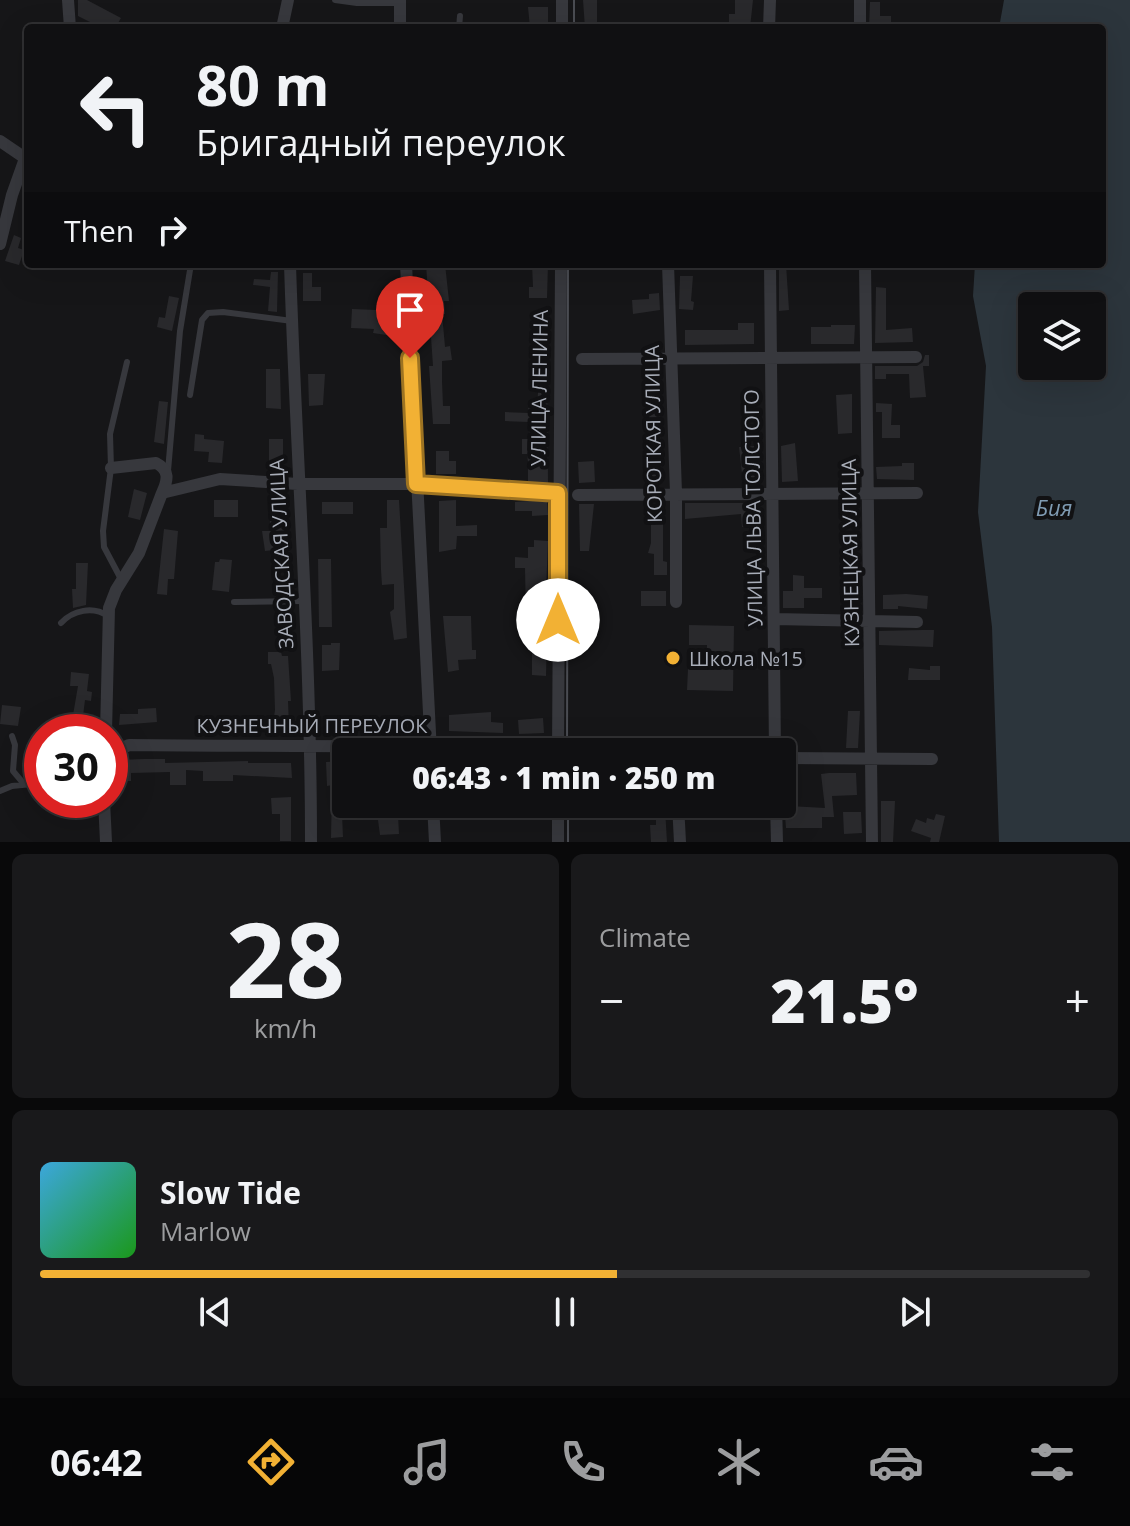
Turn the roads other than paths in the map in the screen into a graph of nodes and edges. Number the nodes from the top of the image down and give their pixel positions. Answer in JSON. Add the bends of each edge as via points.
{"nodes":[{"id":1,"x":68,"y":0,"type":"edge"},
{"id":2,"x":288,"y":0,"type":"edge"},
{"id":3,"x":335,"y":0,"type":"edge"},
{"id":4,"x":562,"y":0,"type":"edge"},
{"id":5,"x":770,"y":0,"type":"edge"},
{"id":6,"x":860,"y":0,"type":"edge"},
{"id":7,"x":400,"y":2,"type":"edge"},
{"id":8,"x":460,"y":16,"type":"dead end"},
{"id":9,"x":70,"y":24,"type":"edge"},
{"id":10,"x":283,"y":24,"type":"edge"},
{"id":11,"x":400,"y":24,"type":"edge"},
{"id":12,"x":459,"y":24,"type":"edge"},
{"id":13,"x":562,"y":24,"type":"edge"},
{"id":14,"x":769,"y":24,"type":"edge"},
{"id":15,"x":860,"y":24,"type":"edge"},
{"id":16,"x":0,"y":141,"type":"edge"},
{"id":17,"x":24,"y":153,"type":"edge"},
{"id":18,"x":24,"y":161,"type":"edge"},
{"id":19,"x":0,"y":244,"type":"edge"},
{"id":20,"x":190,"y":268,"type":"edge"},
{"id":21,"x":290,"y":268,"type":"edge"},
{"id":22,"x":406,"y":268,"type":"edge"},
{"id":23,"x":561,"y":268,"type":"edge"},
{"id":24,"x":668,"y":268,"type":"edge"},
{"id":25,"x":770,"y":268,"type":"edge"},
{"id":26,"x":865,"y":268,"type":"edge"},
{"id":27,"x":292,"y":321,"type":"junction"},
{"id":28,"x":672,"y":357,"type":"junction"},
{"id":29,"x":916,"y":357,"type":"dead end"},
{"id":30,"x":771,"y":358,"type":"junction"},
{"id":31,"x":866,"y":358,"type":"junction"},
{"id":32,"x":582,"y":359,"type":"dead end"},
{"id":33,"x":127,"y":362,"type":"dead end"},
{"id":34,"x":190,"y":395,"type":"dead end"},
{"id":35,"x":111,"y":468,"type":"junction"},
{"id":36,"x":167,"y":475,"type":"junction"},
{"id":37,"x":298,"y":484,"type":"junction"},
{"id":38,"x":416,"y":484,"type":"junction"},
{"id":39,"x":870,"y":492,"type":"junction"},
{"id":40,"x":162,"y":493,"type":"junction"},
{"id":41,"x":558,"y":493,"type":"junction"},
{"id":42,"x":676,"y":493,"type":"junction"},
{"id":43,"x":917,"y":493,"type":"dead end"},
{"id":44,"x":578,"y":495,"type":"dead end"},
{"id":45,"x":773,"y":495,"type":"junction"},
{"id":46,"x":122,"y":581,"type":"junction"},
{"id":47,"x":303,"y":601,"type":"junction"},
{"id":48,"x":234,"y":602,"type":"dead end"},
{"id":49,"x":676,"y":602,"type":"dead end"},
{"id":50,"x":108,"y":616,"type":"junction"},
{"id":51,"x":775,"y":619,"type":"junction"},
{"id":52,"x":871,"y":622,"type":"junction"},
{"id":53,"x":917,"y":622,"type":"dead end"},
{"id":54,"x":61,"y":623,"type":"dead end"},
{"id":55,"x":106,"y":714,"type":"edge"},
{"id":56,"x":12,"y":736,"type":"dead end"},
{"id":57,"x":430,"y":738,"type":"edge"},
{"id":58,"x":558,"y":738,"type":"edge"},
{"id":59,"x":775,"y":738,"type":"edge"},
{"id":60,"x":128,"y":745,"type":"edge"},
{"id":61,"x":311,"y":747,"type":"junction"},
{"id":62,"x":332,"y":747,"type":"edge"},
{"id":63,"x":796,"y":758,"type":"edge"},
{"id":64,"x":932,"y":759,"type":"dead end"},
{"id":65,"x":871,"y":760,"type":"junction"},
{"id":66,"x":24,"y":784,"type":"joint"},
{"id":67,"x":0,"y":791,"type":"edge"},
{"id":68,"x":105,"y":818,"type":"edge"},
{"id":69,"x":434,"y":818,"type":"edge"},
{"id":70,"x":558,"y":818,"type":"edge"},
{"id":71,"x":679,"y":818,"type":"edge"},
{"id":72,"x":776,"y":818,"type":"edge"},
{"id":73,"x":106,"y":842,"type":"edge"},
{"id":74,"x":311,"y":842,"type":"edge"},
{"id":75,"x":435,"y":842,"type":"edge"},
{"id":76,"x":558,"y":842,"type":"edge"},
{"id":77,"x":680,"y":842,"type":"edge"},
{"id":78,"x":777,"y":842,"type":"edge"},
{"id":79,"x":872,"y":842,"type":"edge"}],
"edges":[{"from":1,"to":9,"type":"street"},
{"from":2,"to":10,"type":"street"},
{"from":3,"to":7,"type":"lane"},
{"from":4,"to":13,"type":"street"},
{"from":5,"to":14,"type":"street"},
{"from":6,"to":15,"type":"street"},
{"from":7,"to":11,"type":"street"},
{"from":8,"to":12,"type":"lane"},
{"from":16,"to":17,"type":"street"},
{"from":18,"to":19,"type":"street"},
{"from":20,"to":36,"type":"lane"},
{"from":21,"to":27,"type":"street","name":"ЗАВОДСКАЯ УЛИЦА"},
{"from":22,"to":38,"type":"street"},
{"from":23,"to":41,"type":"street","name":"УЛИЦА ЛЕНИНА"},
{"from":24,"to":28,"type":"street","name":"КОРОТКАЯ УЛИЦА"},
{"from":25,"to":30,"type":"street","name":"УЛИЦА ЛЬВА ТОЛСТОГО"},
{"from":26,"to":31,"type":"street","name":"КУЗНЕЦКАЯ УЛИЦА"},
{"from":27,"to":34,"type":"lane","via":[[208,313],[202,320]]},
{"from":27,"to":37,"type":"street","name":"ЗАВОДСКАЯ УЛИЦА"},
{"from":28,"to":30,"type":"street"},
{"from":28,"to":32,"type":"street"},
{"from":28,"to":42,"type":"street","name":"КОРОТКАЯ УЛИЦА"},
{"from":29,"to":31,"type":"street"},
{"from":30,"to":31,"type":"street"},
{"from":30,"to":45,"type":"street","name":"УЛИЦА ЛЬВА ТОЛСТОГО"},
{"from":31,"to":39,"type":"street","name":"КУЗНЕЦКАЯ УЛИЦА"},
{"from":33,"to":35,"type":"lane","via":[[110,434]]},
{"from":35,"to":36,"type":"street","via":[[149,463],[161,466]]},
{"from":35,"to":46,"type":"lane","via":[[103,539]]},
{"from":36,"to":40,"type":"street"},
{"from":37,"to":38,"type":"street"},
{"from":37,"to":40,"type":"street","via":[[220,479]]},
{"from":37,"to":47,"type":"street","name":"ЗАВОДСКАЯ УЛИЦА"},
{"from":38,"to":41,"type":"street"},
{"from":38,"to":57,"type":"street"},
{"from":39,"to":43,"type":"street"},
{"from":39,"to":45,"type":"street"},
{"from":39,"to":52,"type":"street","name":"КУЗНЕЦКАЯ УЛИЦА"},
{"from":40,"to":46,"type":"street"},
{"from":41,"to":58,"type":"street","name":"УЛИЦА ЛЕНИНА"},
{"from":42,"to":44,"type":"street"},
{"from":42,"to":45,"type":"street"},
{"from":42,"to":49,"type":"street","name":"КОРОТКАЯ УЛИЦА"},
{"from":45,"to":51,"type":"street","name":"УЛИЦА ЛЬВА ТОЛСТОГО"},
{"from":46,"to":50,"type":"street"},
{"from":47,"to":48,"type":"lane"},
{"from":47,"to":61,"type":"street","name":"ЗАВОДСКАЯ УЛИЦА"},
{"from":50,"to":54,"type":"lane","via":[[98,610],[79,611]]},
{"from":50,"to":55,"type":"street"},
{"from":51,"to":52,"type":"street"},
{"from":51,"to":59,"type":"street","name":"УЛИЦА ЛЬВА ТОЛСТОГО"},
{"from":52,"to":53,"type":"street"},
{"from":52,"to":65,"type":"street","name":"КУЗНЕЦКАЯ УЛИЦА"},
{"from":56,"to":66,"type":"lane","via":[[13,771]]},
{"from":60,"to":61,"type":"street","name":"КУЗНЕЧНЫЙ ПЕРЕУЛОК"},
{"from":61,"to":62,"type":"street","name":"КУЗНЕЧНЫЙ ПЕРЕУЛОК"},
{"from":61,"to":74,"type":"street","name":"ЗАВОДСКАЯ УЛИЦА"},
{"from":63,"to":65,"type":"street"},
{"from":64,"to":65,"type":"street"},
{"from":65,"to":79,"type":"street","name":"КУЗНЕЦКАЯ УЛИЦА"},
{"from":66,"to":67,"type":"lane"},
{"from":68,"to":73,"type":"street"},
{"from":69,"to":75,"type":"street"},
{"from":70,"to":76,"type":"street"},
{"from":71,"to":77,"type":"street"},
{"from":72,"to":78,"type":"street"}]}
